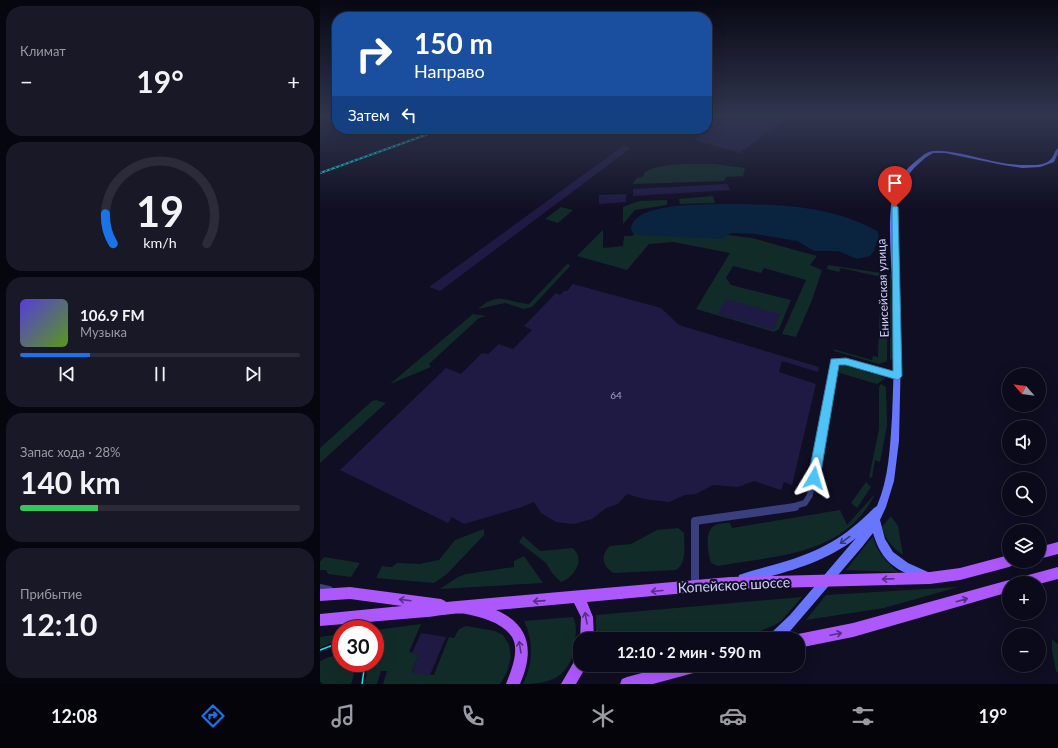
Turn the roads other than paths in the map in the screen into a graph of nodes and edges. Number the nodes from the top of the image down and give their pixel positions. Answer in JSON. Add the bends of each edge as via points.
{"nodes":[{"id":1,"x":1058,"y":149,"type":"edge"},
{"id":2,"x":898,"y":376,"type":"junction"},
{"id":3,"x":883,"y":503,"type":"junction"},
{"id":4,"x":875,"y":520,"type":"junction"},
{"id":5,"x":1058,"y":548,"type":"edge"},
{"id":6,"x":1046,"y":551,"type":"edge"},
{"id":7,"x":1002,"y":563,"type":"edge"},
{"id":8,"x":1058,"y":573,"type":"edge"},
{"id":9,"x":1046,"y":576,"type":"edge"},
{"id":10,"x":930,"y":578,"type":"junction"},
{"id":11,"x":826,"y":581,"type":"junction"},
{"id":12,"x":730,"y":583,"type":"junction"},
{"id":13,"x":695,"y":587,"type":"junction"},
{"id":14,"x":320,"y":588,"type":"edge"},
{"id":15,"x":1002,"y":588,"type":"edge"},
{"id":16,"x":350,"y":593,"type":"junction"},
{"id":17,"x":320,"y":595,"type":"edge"},
{"id":18,"x":578,"y":598,"type":"junction"},
{"id":19,"x":462,"y":607,"type":"junction"},
{"id":20,"x":320,"y":620,"type":"edge"},
{"id":21,"x":587,"y":632,"type":"edge"},
{"id":22,"x":781,"y":632,"type":"edge"},
{"id":23,"x":805,"y":640,"type":"edge"},
{"id":24,"x":576,"y":672,"type":"edge"},
{"id":25,"x":671,"y":672,"type":"edge"},
{"id":26,"x":512,"y":684,"type":"edge"},
{"id":27,"x":568,"y":684,"type":"edge"},
{"id":28,"x":627,"y":684,"type":"edge"}],
"edges":[{"from":1,"to":2,"type":"street","name":"Енисейская улица","via":[[1055,160],[1034,167],[1003,164],[946,152],[932,152],[921,158],[902,179],[895,196]]},
{"from":2,"to":3,"type":"street","name":"Енисейская улица","via":[[892,472]]},
{"from":2,"to":13,"type":"street","via":[[846,361],[835,361],[810,495],[805,503],[799,506],[695,521]]},
{"from":3,"to":4,"type":"street","name":"Енисейская улица"},
{"from":3,"to":12,"type":"street","name":"Енисейская улица","one_way":true,"via":[[861,528],[822,555]]},
{"from":4,"to":10,"type":"street","via":[[880,544],[885,552],[911,570]]},
{"from":4,"to":11,"type":"street","name":"Енисейская улица"},
{"from":5,"to":6,"type":"main road"},
{"from":7,"to":10,"type":"main road","name":"Копейское шоссе","via":[[960,574]]},
{"from":8,"to":9,"type":"main road"},
{"from":10,"to":11,"type":"main road","name":"Копейское шоссе","one_way":true},
{"from":11,"to":12,"type":"main road","name":"Копейское шоссе"},
{"from":11,"to":22,"type":"street","name":"Енисейская улица"},
{"from":12,"to":13,"type":"main road","name":"Копейское шоссе"},
{"from":13,"to":18,"type":"main road","name":"Копейское шоссе","one_way":true},
{"from":14,"to":16,"type":"street","name":"Копейское шоссе"},
{"from":23,"to":15,"type":"main road","one_way":true,"via":[[854,630]]},
{"from":16,"to":17,"type":"main road","name":"Копейское шоссе"},
{"from":19,"to":16,"type":"main road","name":"Копейское шоссе","one_way":true},
{"from":18,"to":19,"type":"main road","name":"Копейское шоссе","one_way":true},
{"from":21,"to":18,"type":"main road","one_way":true,"via":[[586,617]]},
{"from":19,"to":20,"type":"main road","name":"Копейское шоссе"},
{"from":26,"to":19,"type":"main road","one_way":true,"via":[[522,654],[515,630],[507,623]]},
{"from":24,"to":27,"type":"main road"},
{"from":25,"to":28,"type":"main road"}]}
